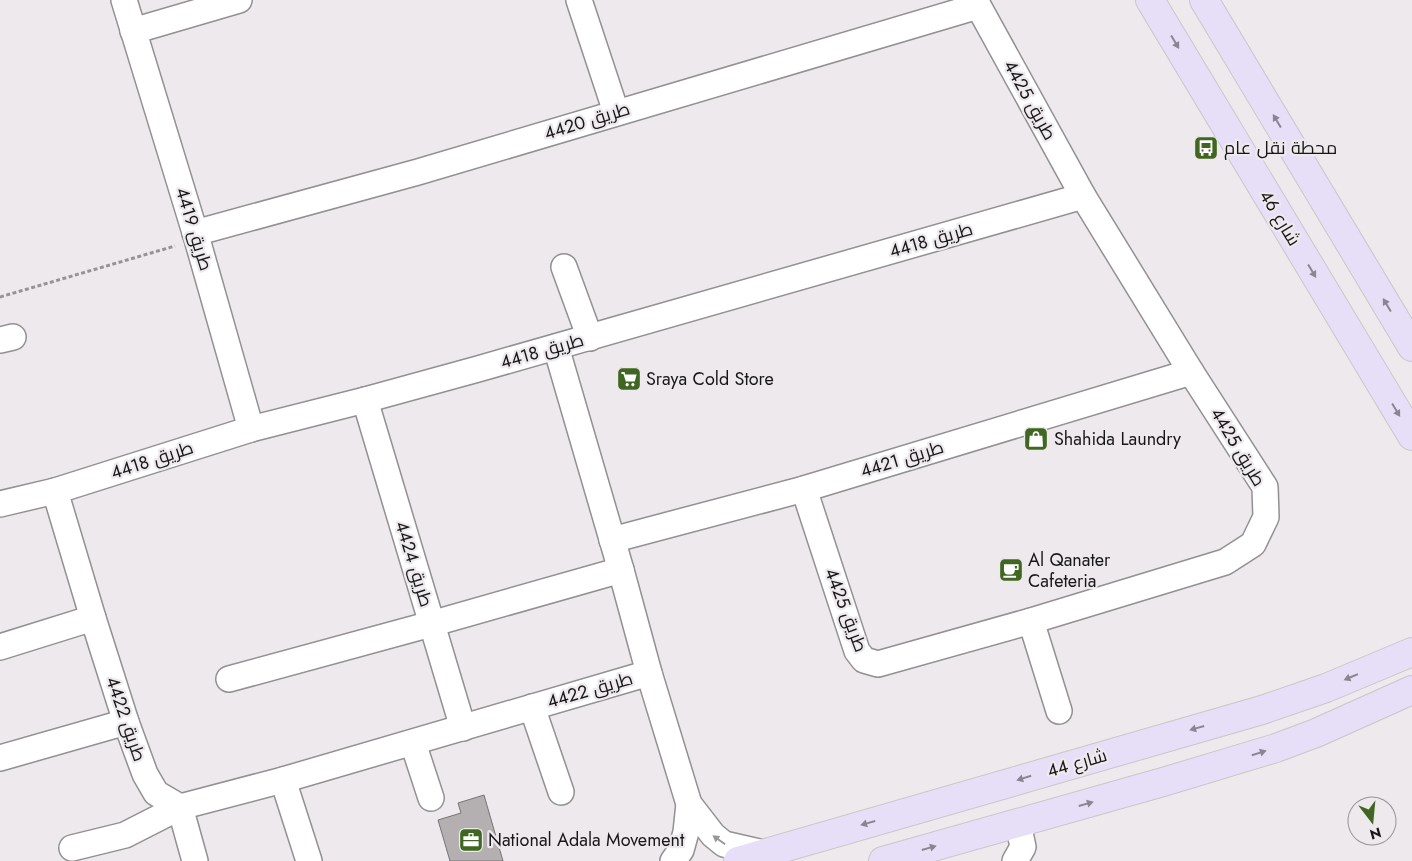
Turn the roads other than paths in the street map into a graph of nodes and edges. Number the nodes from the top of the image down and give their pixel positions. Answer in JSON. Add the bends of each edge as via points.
{"nodes":[{"id":1,"x":124,"y":0,"type":"edge"},
{"id":2,"x":239,"y":0,"type":"edge"},
{"id":3,"x":580,"y":0,"type":"edge"},
{"id":4,"x":1150,"y":0,"type":"edge"},
{"id":5,"x":1204,"y":0,"type":"edge"},
{"id":6,"x":977,"y":3,"type":"edge"},
{"id":7,"x":133,"y":31,"type":"junction"},
{"id":8,"x":616,"y":112,"type":"junction"},
{"id":9,"x":1083,"y":196,"type":"junction"},
{"id":10,"x":196,"y":236,"type":"junction"},
{"id":11,"x":564,"y":267,"type":"dead end"},
{"id":12,"x":590,"y":338,"type":"junction"},
{"id":13,"x":556,"y":347,"type":"junction"},
{"id":14,"x":1412,"y":347,"type":"edge"},
{"id":15,"x":1191,"y":372,"type":"junction"},
{"id":16,"x":365,"y":400,"type":"junction"},
{"id":17,"x":251,"y":429,"type":"junction"},
{"id":18,"x":1412,"y":436,"type":"edge"},
{"id":19,"x":804,"y":489,"type":"junction"},
{"id":20,"x":56,"y":491,"type":"junction"},
{"id":21,"x":0,"y":504,"type":"edge"},
{"id":22,"x":612,"y":540,"type":"junction"},
{"id":23,"x":621,"y":570,"type":"junction"},
{"id":24,"x":93,"y":618,"type":"junction"},
{"id":25,"x":1032,"y":621,"type":"junction"},
{"id":26,"x":432,"y":624,"type":"junction"},
{"id":27,"x":0,"y":647,"type":"edge"},
{"id":28,"x":1407,"y":650,"type":"edge"},
{"id":29,"x":648,"y":673,"type":"junction"},
{"id":30,"x":229,"y":679,"type":"dead end"},
{"id":31,"x":1411,"y":691,"type":"edge"},
{"id":32,"x":532,"y":707,"type":"junction"},
{"id":33,"x":1059,"y":712,"type":"dead end"},
{"id":34,"x":126,"y":722,"type":"junction"},
{"id":35,"x":463,"y":728,"type":"junction"},
{"id":36,"x":413,"y":743,"type":"junction"},
{"id":37,"x":0,"y":758,"type":"edge"},
{"id":38,"x":284,"y":780,"type":"junction"},
{"id":39,"x":561,"y":792,"type":"dead end"},
{"id":40,"x":431,"y":798,"type":"dead end"},
{"id":41,"x":689,"y":804,"type":"junction"},
{"id":42,"x":180,"y":807,"type":"junction"},
{"id":43,"x":1018,"y":823,"type":"junction"},
{"id":44,"x":72,"y":848,"type":"dead end"},
{"id":45,"x":764,"y":853,"type":"junction"},
{"id":46,"x":195,"y":861,"type":"edge"},
{"id":47,"x":309,"y":861,"type":"edge"},
{"id":48,"x":673,"y":861,"type":"edge"},
{"id":49,"x":738,"y":861,"type":"edge"},
{"id":50,"x":882,"y":861,"type":"edge"},
{"id":51,"x":1015,"y":861,"type":"edge"}],
"edges":[{"from":1,"to":7,"type":"street","name":"طريق 4419"},
{"from":2,"to":7,"type":"street"},
{"from":3,"to":8,"type":"street"},
{"from":4,"to":18,"type":"main road","name":"شارع 46","one_way":true},
{"from":14,"to":5,"type":"main road","one_way":true},
{"from":6,"to":8,"type":"street","name":"طريق 4420"},
{"from":6,"to":9,"type":"street","name":"طريق 4425"},
{"from":7,"to":10,"type":"street","name":"طريق 4419"},
{"from":8,"to":10,"type":"street","name":"طريق 4420"},
{"from":9,"to":12,"type":"street","name":"طريق 4418"},
{"from":9,"to":15,"type":"street","name":"طريق 4425"},
{"from":10,"to":17,"type":"street","name":"طريق 4419"},
{"from":11,"to":12,"type":"street"},
{"from":12,"to":13,"type":"street","name":"طريق 4418"},
{"from":13,"to":16,"type":"street","name":"طريق 4418"},
{"from":13,"to":22,"type":"street"},
{"from":15,"to":19,"type":"street","name":"طريق 4421"},
{"from":15,"to":25,"type":"street","name":"طريق 4425","via":[[1265,486],[1266,517],[1253,544],[1225,562]]},
{"from":16,"to":17,"type":"street","name":"طريق 4418"},
{"from":16,"to":26,"type":"street","name":"طريق 4424"},
{"from":17,"to":20,"type":"street","name":"طريق 4418"},
{"from":19,"to":22,"type":"street","name":"طريق 4421"},
{"from":19,"to":25,"type":"street","name":"طريق 4425","via":[[857,651],[864,660],[878,664]]},
{"from":20,"to":21,"type":"street","name":"طريق 4418"},
{"from":20,"to":24,"type":"street","name":"طريق 4422"},
{"from":22,"to":23,"type":"street"},
{"from":23,"to":26,"type":"street"},
{"from":23,"to":29,"type":"street"},
{"from":24,"to":27,"type":"street"},
{"from":24,"to":34,"type":"street","name":"طريق 4422"},
{"from":25,"to":33,"type":"street"},
{"from":26,"to":30,"type":"street"},
{"from":26,"to":35,"type":"street","name":"طريق 4424"},
{"from":28,"to":45,"type":"main road","name":"شارع 44","one_way":true,"via":[[1326,688],[1262,710]]},
{"from":29,"to":32,"type":"street","name":"طريق 4422"},
{"from":29,"to":41,"type":"street"},
{"from":43,"to":31,"type":"main road","one_way":true,"via":[[1276,748]]},
{"from":32,"to":35,"type":"street","name":"طريق 4422"},
{"from":32,"to":39,"type":"street","name":"طريق 4422"},
{"from":34,"to":37,"type":"street"},
{"from":34,"to":42,"type":"street","name":"طريق 4422","via":[[145,774],[156,792]]},
{"from":35,"to":36,"type":"street","name":"طريق 4422"},
{"from":36,"to":38,"type":"street","name":"طريق 4422"},
{"from":36,"to":40,"type":"street"},
{"from":38,"to":42,"type":"street","name":"طريق 4422"},
{"from":38,"to":47,"type":"street"},
{"from":45,"to":41,"type":"street","one_way":true,"via":[[724,844],[712,836]]},
{"from":41,"to":48,"type":"street","via":[[681,850]]},
{"from":42,"to":44,"type":"street","name":"طريق 4422","via":[[125,835]]},
{"from":42,"to":46,"type":"street"},
{"from":50,"to":43,"type":"main road","one_way":true},
{"from":43,"to":51,"type":"street","via":[[1024,847]]},
{"from":45,"to":49,"type":"main road","name":"شارع 44"}]}
